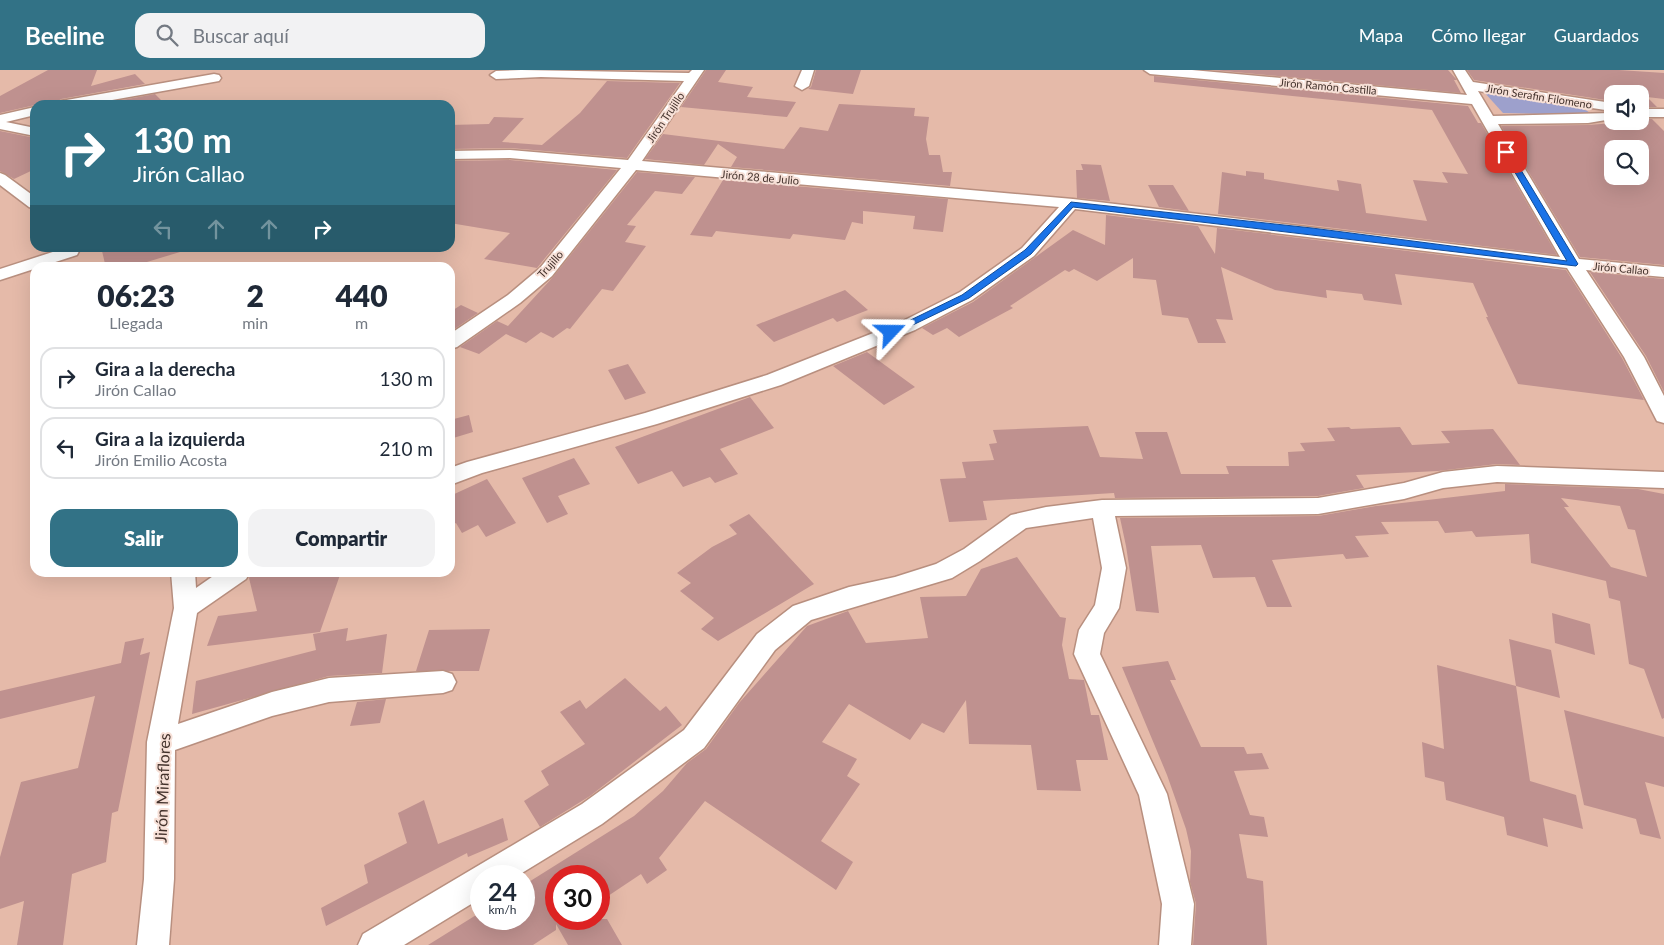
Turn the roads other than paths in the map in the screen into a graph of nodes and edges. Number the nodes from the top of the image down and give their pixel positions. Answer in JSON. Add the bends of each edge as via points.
{"nodes":[{"id":1,"x":808,"y":70,"type":"edge"},
{"id":2,"x":1150,"y":70,"type":"edge"},
{"id":3,"x":1459,"y":70,"type":"edge"},
{"id":4,"x":695,"y":74,"type":"edge"},
{"id":5,"x":496,"y":75,"type":"dead end"},
{"id":6,"x":214,"y":78,"type":"dead end"},
{"id":7,"x":1466,"y":85,"type":"junction"},
{"id":8,"x":802,"y":86,"type":"dead end"},
{"id":9,"x":89,"y":100,"type":"edge"},
{"id":10,"x":1475,"y":100,"type":"junction"},
{"id":11,"x":1604,"y":106,"type":"edge"},
{"id":12,"x":30,"y":112,"type":"edge"},
{"id":13,"x":1649,"y":112,"type":"edge"},
{"id":14,"x":1664,"y":112,"type":"edge"},
{"id":15,"x":1604,"y":117,"type":"edge"},
{"id":16,"x":0,"y":119,"type":"edge"},
{"id":17,"x":1487,"y":120,"type":"junction"},
{"id":18,"x":0,"y":125,"type":"edge"},
{"id":19,"x":30,"y":131,"type":"edge"},
{"id":20,"x":455,"y":155,"type":"edge"},
{"id":21,"x":632,"y":166,"type":"junction"},
{"id":22,"x":0,"y":178,"type":"edge"},
{"id":23,"x":30,"y":200,"type":"edge"},
{"id":24,"x":1071,"y":204,"type":"junction"},
{"id":25,"x":63,"y":252,"type":"edge"},
{"id":26,"x":36,"y":262,"type":"edge"},
{"id":27,"x":30,"y":264,"type":"edge"},
{"id":28,"x":1573,"y":264,"type":"junction"},
{"id":29,"x":1664,"y":272,"type":"edge"},
{"id":30,"x":0,"y":275,"type":"edge"},
{"id":31,"x":455,"y":340,"type":"edge"},
{"id":32,"x":1664,"y":416,"type":"edge"},
{"id":33,"x":455,"y":475,"type":"edge"},
{"id":34,"x":1664,"y":480,"type":"edge"},
{"id":35,"x":1102,"y":508,"type":"junction"},
{"id":36,"x":183,"y":577,"type":"edge"},
{"id":37,"x":231,"y":577,"type":"edge"},
{"id":38,"x":186,"y":608,"type":"junction"},
{"id":39,"x":443,"y":682,"type":"dead end"},
{"id":40,"x":161,"y":742,"type":"junction"},
{"id":41,"x":507,"y":865,"type":"edge"},
{"id":42,"x":470,"y":888,"type":"edge"},
{"id":43,"x":153,"y":945,"type":"edge"},
{"id":44,"x":374,"y":945,"type":"edge"},
{"id":45,"x":1175,"y":945,"type":"edge"}],
"edges":[{"from":1,"to":8,"type":"street"},
{"from":2,"to":10,"type":"street","name":"Jirón Ramón Castilla"},
{"from":3,"to":7,"type":"street"},
{"from":4,"to":5,"type":"street"},
{"from":4,"to":21,"type":"street","name":"Jirón Trujillo"},
{"from":6,"to":9,"type":"street"},
{"from":7,"to":10,"type":"street"},
{"from":7,"to":11,"type":"street","name":"Jirón Serafin Filomeno"},
{"from":10,"to":17,"type":"street"},
{"from":12,"to":16,"type":"street"},
{"from":13,"to":14,"type":"street"},
{"from":15,"to":17,"type":"street"},
{"from":17,"to":28,"type":"street"},
{"from":18,"to":19,"type":"street"},
{"from":20,"to":21,"type":"street","name":"Jirón 28 de Julio","via":[[510,154]]},
{"from":21,"to":24,"type":"street","name":"Jirón 28 de Julio"},
{"from":21,"to":31,"type":"street","name":"Trujillo","via":[[546,272],[514,299]]},
{"from":22,"to":23,"type":"street"},
{"from":24,"to":28,"type":"street","name":"Jirón Callao"},
{"from":24,"to":33,"type":"street","via":[[1028,252],[966,296],[908,326],[774,380]]},
{"from":25,"to":26,"type":"street"},
{"from":27,"to":30,"type":"street"},
{"from":28,"to":29,"type":"street","name":"Jirón Callao"},
{"from":28,"to":32,"type":"street","via":[[1634,357]]},
{"from":34,"to":35,"type":"street","via":[[1497,474],[1443,480],[1404,491],[1318,506]]},
{"from":35,"to":41,"type":"street","via":[[1018,521],[944,571],[802,613],[766,642],[694,739],[592,814]]},
{"from":35,"to":45,"type":"street","via":[[1114,568],[1107,608],[1092,630],[1087,654],[1154,794],[1178,904]]},
{"from":36,"to":38,"type":"street","name":"Jirón Miraflores"},
{"from":37,"to":38,"type":"street"},
{"from":38,"to":40,"type":"street","name":"Jirón Miraflores"},
{"from":39,"to":40,"type":"street","via":[[329,690],[272,704]]},
{"from":40,"to":43,"type":"street","name":"Jirón Miraflores","via":[[159,879]]},
{"from":42,"to":44,"type":"street"}]}
